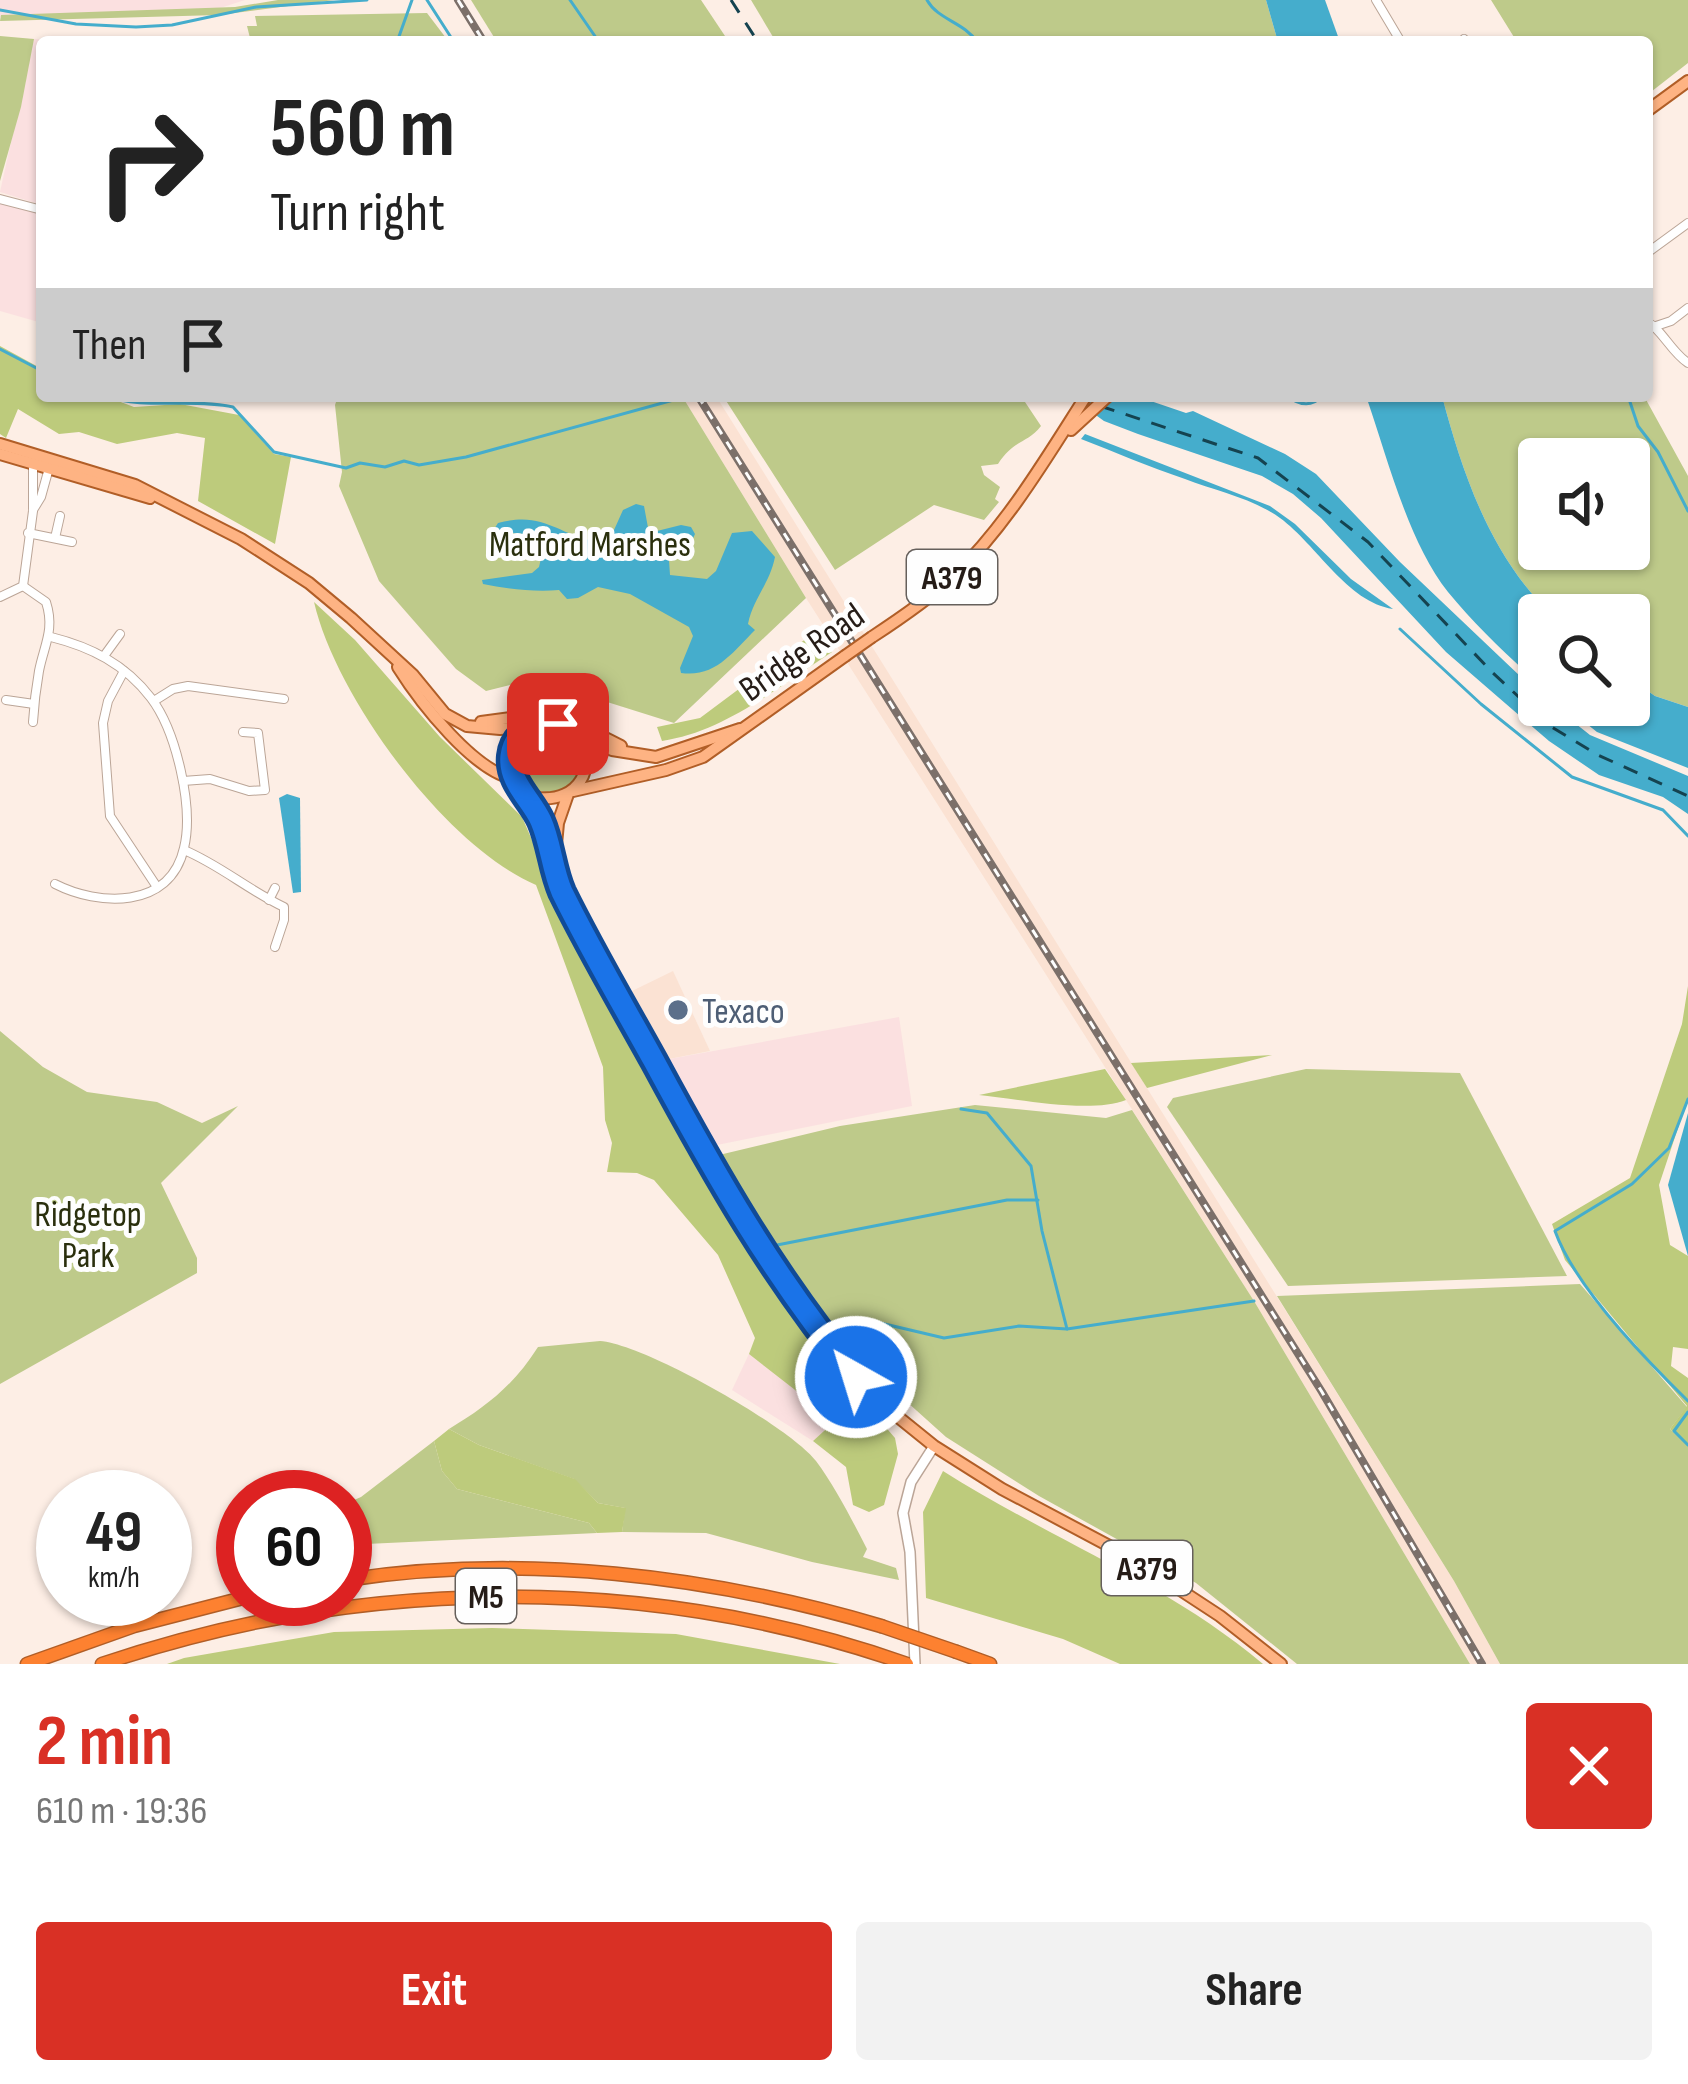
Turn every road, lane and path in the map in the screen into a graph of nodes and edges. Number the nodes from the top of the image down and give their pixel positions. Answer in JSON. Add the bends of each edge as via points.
{"nodes":[{"id":1,"x":1376,"y":0,"type":"edge"},
{"id":2,"x":1397,"y":36,"type":"edge"},
{"id":3,"x":1688,"y":81,"type":"edge"},
{"id":4,"x":1653,"y":107,"type":"edge"},
{"id":5,"x":0,"y":199,"type":"edge"},
{"id":6,"x":36,"y":208,"type":"edge"},
{"id":7,"x":1688,"y":223,"type":"edge"},
{"id":8,"x":1653,"y":249,"type":"edge"},
{"id":9,"x":1688,"y":308,"type":"edge"},
{"id":10,"x":1653,"y":324,"type":"edge"},
{"id":11,"x":1653,"y":325,"type":"edge"},
{"id":12,"x":1688,"y":363,"type":"edge"},
{"id":13,"x":1087,"y":404,"type":"edge"},
{"id":14,"x":0,"y":444,"type":"edge"},
{"id":15,"x":0,"y":454,"type":"edge"},
{"id":16,"x":34,"y":459,"type":"junction"},
{"id":17,"x":50,"y":464,"type":"junction"},
{"id":18,"x":33,"y":511,"type":"junction"},
{"id":19,"x":60,"y":516,"type":"dead end"},
{"id":20,"x":28,"y":533,"type":"junction"},
{"id":21,"x":55,"y":538,"type":"junction"},
{"id":22,"x":72,"y":542,"type":"dead end"},
{"id":23,"x":23,"y":586,"type":"junction"},
{"id":24,"x":0,"y":597,"type":"edge"},
{"id":25,"x":62,"y":599,"type":"dead end"},
{"id":26,"x":46,"y":602,"type":"junction"},
{"id":27,"x":120,"y":634,"type":"dead end"},
{"id":28,"x":51,"y":637,"type":"junction"},
{"id":29,"x":104,"y":656,"type":"junction"},
{"id":30,"x":394,"y":659,"type":"junction"},
{"id":31,"x":124,"y":671,"type":"junction"},
{"id":32,"x":431,"y":696,"type":"junction"},
{"id":33,"x":284,"y":699,"type":"dead end"},
{"id":34,"x":6,"y":700,"type":"dead end"},
{"id":35,"x":154,"y":701,"type":"junction"},
{"id":36,"x":34,"y":704,"type":"junction"},
{"id":37,"x":33,"y":722,"type":"dead end"},
{"id":38,"x":536,"y":725,"type":"junction"},
{"id":39,"x":569,"y":729,"type":"junction"},
{"id":40,"x":740,"y":729,"type":"junction"},
{"id":41,"x":243,"y":732,"type":"dead end"},
{"id":42,"x":673,"y":752,"type":"junction"},
{"id":43,"x":183,"y":781,"type":"junction"},
{"id":44,"x":517,"y":782,"type":"junction"},
{"id":45,"x":570,"y":793,"type":"junction"},
{"id":46,"x":184,"y":850,"type":"junction"},
{"id":47,"x":554,"y":873,"type":"junction"},
{"id":48,"x":55,"y":884,"type":"dead end"},
{"id":49,"x":157,"y":886,"type":"junction"},
{"id":50,"x":274,"y":888,"type":"dead end"},
{"id":51,"x":269,"y":900,"type":"junction"},
{"id":52,"x":275,"y":947,"type":"dead end"},
{"id":53,"x":934,"y":1446,"type":"junction"},
{"id":54,"x":372,"y":1578,"type":"edge"},
{"id":55,"x":216,"y":1605,"type":"edge"},
{"id":56,"x":27,"y":1664,"type":"edge"},
{"id":57,"x":102,"y":1664,"type":"edge"},
{"id":58,"x":911,"y":1664,"type":"edge"},
{"id":59,"x":989,"y":1664,"type":"edge"},
{"id":60,"x":1281,"y":1664,"type":"edge"}],
"edges":[{"from":1,"to":2,"type":"street"},
{"from":3,"to":4,"type":"main road"},
{"from":5,"to":6,"type":"street"},
{"from":7,"to":8,"type":"street"},
{"from":9,"to":10,"type":"street"},
{"from":11,"to":12,"type":"street"},
{"from":13,"to":40,"type":"main road","name":"Bridge Road","number":"A379","bridge":true,"via":[[956,574]]},
{"from":14,"to":16,"type":"main road","number":"A379"},
{"from":15,"to":16,"type":"main road","number":"A379"},
{"from":16,"to":17,"type":"main road","number":"A379"},
{"from":16,"to":18,"type":"street"},
{"from":17,"to":18,"type":"street"},
{"from":17,"to":30,"type":"main road","number":"A379","via":[[223,529],[295,573]]},
{"from":18,"to":20,"type":"street"},
{"from":19,"to":21,"type":"street"},
{"from":20,"to":21,"type":"street"},
{"from":20,"to":23,"type":"street"},
{"from":21,"to":22,"type":"street"},
{"from":23,"to":24,"type":"street"},
{"from":23,"to":26,"type":"street"},
{"from":25,"to":26,"type":"street"},
{"from":26,"to":28,"type":"street"},
{"from":27,"to":29,"type":"street"},
{"from":28,"to":29,"type":"street"},
{"from":28,"to":36,"type":"street"},
{"from":29,"to":31,"type":"street"},
{"from":30,"to":32,"type":"main road","number":"A379"},
{"from":30,"to":44,"type":"main road","number":"A379","via":[[474,757]]},
{"from":31,"to":35,"type":"street"},
{"from":31,"to":49,"type":"street","via":[[103,723],[110,816]]},
{"from":32,"to":38,"type":"main road","number":"A379","via":[[467,726]]},
{"from":32,"to":42,"type":"main road","number":"A379","via":[[472,721],[554,712],[621,746]]},
{"from":33,"to":35,"type":"street","via":[[188,686]]},
{"from":34,"to":36,"type":"street"},
{"from":35,"to":43,"type":"street"},
{"from":36,"to":37,"type":"street"},
{"from":38,"to":39,"type":"main road","number":"A379"},
{"from":38,"to":44,"type":"main road","via":[[514,746]]},
{"from":39,"to":42,"type":"main road","number":"A379","via":[[629,755]]},
{"from":39,"to":45,"type":"main road","via":[[587,758]]},
{"from":40,"to":42,"type":"main road","number":"A379"},
{"from":40,"to":45,"type":"main road","name":"Bridge Road","number":"A379","via":[[692,762]]},
{"from":41,"to":43,"type":"street","via":[[258,733],[266,795],[210,779]]},
{"from":43,"to":46,"type":"street"},
{"from":44,"to":45,"type":"main road","number":"A379","via":[[539,798]]},
{"from":44,"to":47,"type":"main road","number":"A379","via":[[541,820]]},
{"from":45,"to":47,"type":"main road"},
{"from":46,"to":49,"type":"street"},
{"from":46,"to":51,"type":"street"},
{"from":47,"to":53,"type":"main road","number":"A379","via":[[768,1263],[856,1377]]},
{"from":48,"to":49,"type":"street","via":[[104,901]]},
{"from":50,"to":51,"type":"street"},
{"from":51,"to":52,"type":"street","via":[[284,907]]},
{"from":53,"to":58,"type":"street","via":[[902,1514]]},
{"from":53,"to":60,"type":"main road","number":"A379","via":[[1130,1557]]},
{"from":54,"to":59,"type":"highway","number":"M5","bridge":true,"via":[[496,1569],[656,1578],[767,1596]]},
{"from":55,"to":56,"type":"highway"},
{"from":57,"to":58,"type":"highway","number":"M5","via":[[287,1616],[510,1596],[713,1614]]}]}
